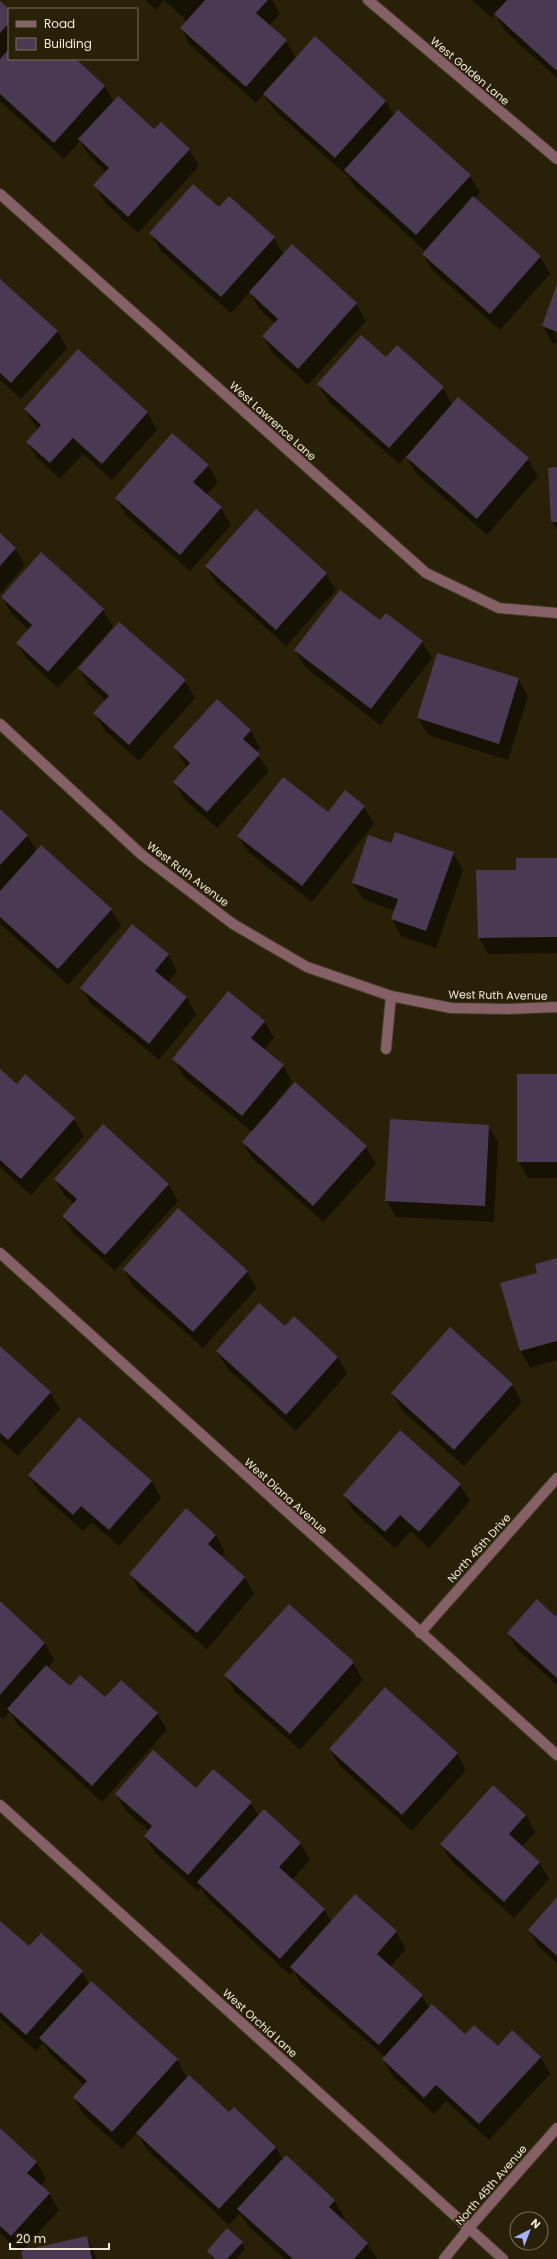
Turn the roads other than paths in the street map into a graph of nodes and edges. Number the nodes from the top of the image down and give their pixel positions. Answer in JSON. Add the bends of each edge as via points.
{"nodes":[{"id":1,"x":368,"y":0,"type":"edge"},
{"id":2,"x":557,"y":160,"type":"edge"},
{"id":3,"x":0,"y":194,"type":"edge"},
{"id":4,"x":557,"y":613,"type":"edge"},
{"id":5,"x":0,"y":724,"type":"edge"},
{"id":6,"x":391,"y":996,"type":"junction"},
{"id":7,"x":557,"y":1007,"type":"edge"},
{"id":8,"x":386,"y":1049,"type":"dead end"},
{"id":9,"x":0,"y":1253,"type":"edge"},
{"id":10,"x":557,"y":1478,"type":"edge"},
{"id":11,"x":420,"y":1633,"type":"junction"},
{"id":12,"x":557,"y":1755,"type":"edge"},
{"id":13,"x":0,"y":1804,"type":"edge"},
{"id":14,"x":557,"y":2128,"type":"edge"},
{"id":15,"x":469,"y":2228,"type":"junction"},
{"id":16,"x":444,"y":2259,"type":"edge"},
{"id":17,"x":503,"y":2259,"type":"edge"}],
"edges":[{"from":1,"to":2,"type":"street","name":"West Golden Lane"},
{"from":3,"to":4,"type":"street","name":"West Lawrence Lane","via":[[426,573],[499,608]]},
{"from":5,"to":6,"type":"street","name":"West Ruth Avenue","via":[[142,855],[233,924],[307,967]]},
{"from":6,"to":7,"type":"street","name":"West Ruth Avenue","via":[[450,1008]]},
{"from":6,"to":8,"type":"street"},
{"from":9,"to":11,"type":"street","name":"West Diana Avenue"},
{"from":10,"to":11,"type":"street","name":"North 45th Drive"},
{"from":11,"to":12,"type":"street","name":"West Diana Avenue"},
{"from":13,"to":15,"type":"street","name":"West Orchid Lane"},
{"from":14,"to":15,"type":"street","name":"North 45th Avenue"},
{"from":15,"to":16,"type":"street","name":"North 45th Avenue"},
{"from":15,"to":17,"type":"street","name":"West Orchid Lane"}]}
